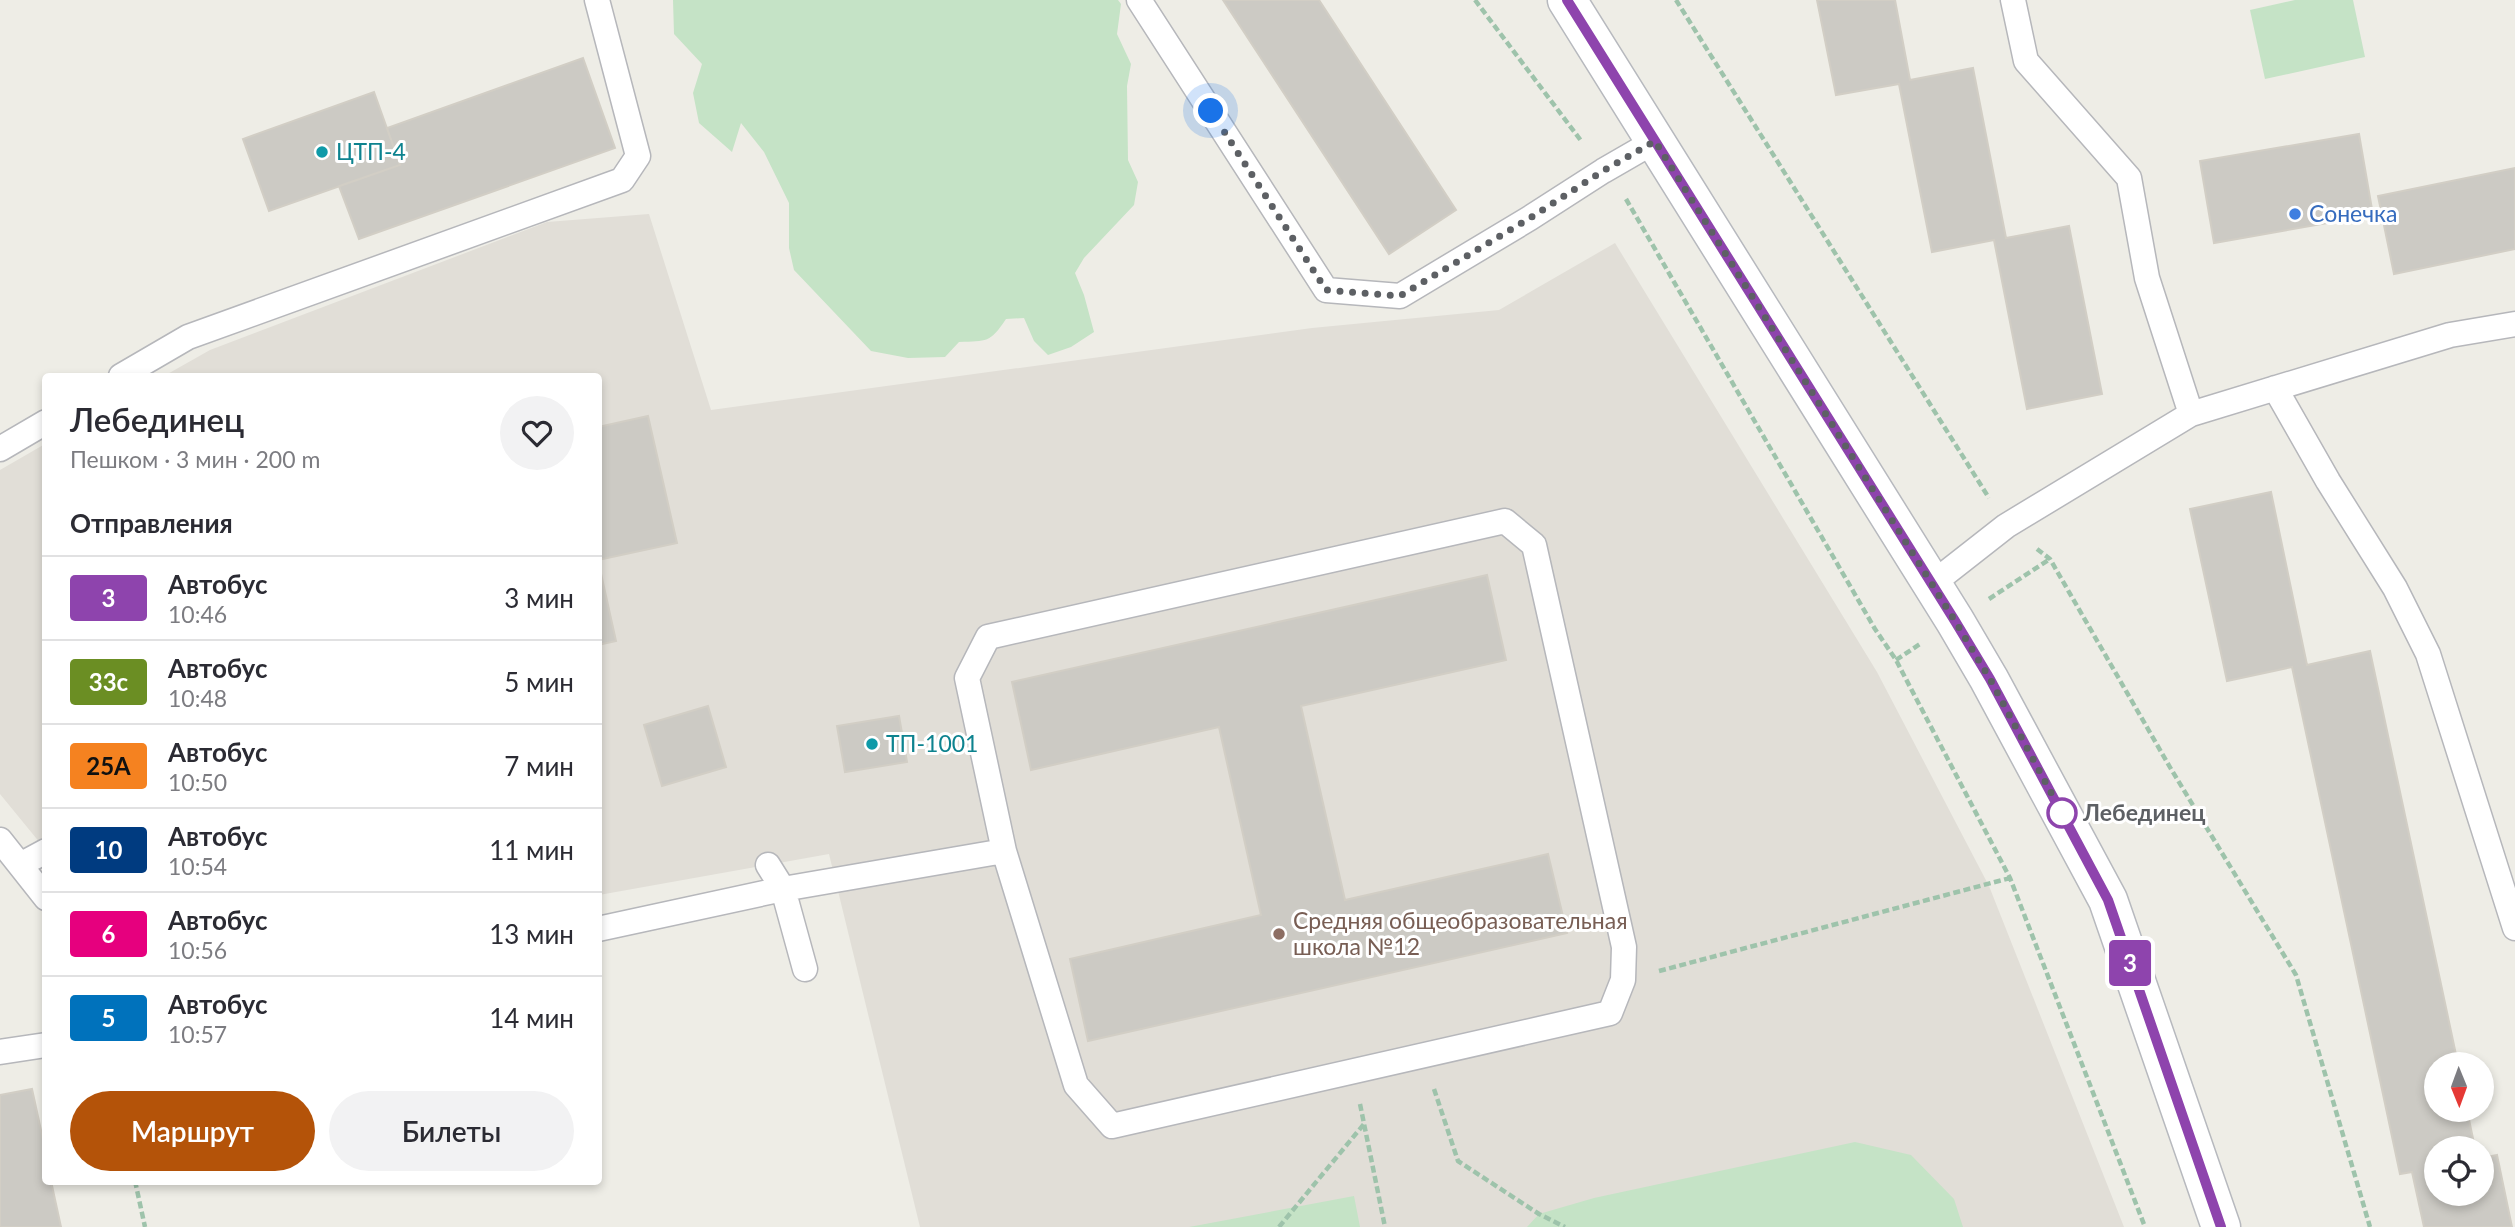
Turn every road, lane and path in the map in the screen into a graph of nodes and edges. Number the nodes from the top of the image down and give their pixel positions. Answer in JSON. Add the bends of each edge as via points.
{"nodes":[{"id":1,"x":597,"y":0,"type":"edge"},
{"id":2,"x":1139,"y":0,"type":"edge"},
{"id":3,"x":1475,"y":0,"type":"edge"},
{"id":4,"x":1567,"y":0,"type":"edge"},
{"id":5,"x":1676,"y":0,"type":"edge"},
{"id":6,"x":2013,"y":0,"type":"edge"},
{"id":7,"x":1655,"y":141,"type":"junction"},
{"id":8,"x":1603,"y":171,"type":"junction"},
{"id":9,"x":2515,"y":324,"type":"edge"},
{"id":10,"x":126,"y":373,"type":"edge"},
{"id":11,"x":2275,"y":388,"type":"junction"},
{"id":12,"x":2191,"y":414,"type":"junction"},
{"id":13,"x":42,"y":424,"type":"edge"},
{"id":14,"x":0,"y":449,"type":"edge"},
{"id":15,"x":2006,"y":526,"type":"junction"},
{"id":16,"x":1932,"y":584,"type":"junction"},
{"id":17,"x":0,"y":839,"type":"edge"},
{"id":18,"x":1004,"y":851,"type":"junction"},
{"id":19,"x":42,"y":853,"type":"edge"},
{"id":20,"x":20,"y":865,"type":"junction"},
{"id":21,"x":768,"y":865,"type":"dead end"},
{"id":22,"x":2010,"y":878,"type":"junction"},
{"id":23,"x":783,"y":889,"type":"junction"},
{"id":24,"x":42,"y":893,"type":"edge"},
{"id":25,"x":602,"y":928,"type":"edge"},
{"id":26,"x":2515,"y":928,"type":"edge"},
{"id":27,"x":805,"y":969,"type":"dead end"},
{"id":28,"x":1623,"y":981,"type":"junction"},
{"id":29,"x":42,"y":1046,"type":"edge"},
{"id":30,"x":0,"y":1052,"type":"edge"},
{"id":31,"x":1422,"y":1055,"type":"junction"},
{"id":32,"x":1354,"y":1071,"type":"junction"},
{"id":33,"x":1364,"y":1124,"type":"junction"},
{"id":34,"x":136,"y":1185,"type":"edge"},
{"id":35,"x":145,"y":1227,"type":"edge"},
{"id":36,"x":1279,"y":1227,"type":"edge"},
{"id":37,"x":1385,"y":1227,"type":"edge"},
{"id":38,"x":1565,"y":1227,"type":"edge"},
{"id":39,"x":2145,"y":1227,"type":"edge"},
{"id":40,"x":2221,"y":1227,"type":"edge"},
{"id":41,"x":2370,"y":1227,"type":"edge"}],
"edges":[{"from":1,"to":10,"type":"lane","via":[[638,156],[622,180],[188,337]]},
{"from":2,"to":8,"type":"lane","via":[[1326,290],[1400,296]]},
{"from":3,"to":8,"type":"path"},
{"from":4,"to":7,"type":"main road"},
{"from":5,"to":15,"type":"path"},
{"from":6,"to":12,"type":"lane","via":[[2026,61],[2129,178],[2147,278]]},
{"from":7,"to":8,"type":"lane"},
{"from":7,"to":16,"type":"main road"},
{"from":8,"to":22,"type":"path","via":[[1630,203],[1896,660]]},
{"from":9,"to":11,"type":"lane","via":[[2450,335]]},
{"from":11,"to":12,"type":"lane"},
{"from":11,"to":26,"type":"lane","via":[[2395,588],[2428,654]]},
{"from":12,"to":15,"type":"lane"},
{"from":13,"to":14,"type":"lane"},
{"from":15,"to":16,"type":"lane"},
{"from":15,"to":41,"type":"path","via":[[2050,559],[2296,975]]},
{"from":16,"to":40,"type":"main road","via":[[1990,679],[2108,900]]},
{"from":17,"to":20,"type":"lane"},
{"from":18,"to":23,"type":"lane"},
{"from":18,"to":28,"type":"lane","via":[[967,678],[988,637],[1505,520],[1534,545],[1624,947]]},
{"from":18,"to":32,"type":"lane","via":[[1076,1085],[1112,1126]]},
{"from":19,"to":20,"type":"lane"},
{"from":20,"to":24,"type":"lane"},
{"from":21,"to":23,"type":"lane"},
{"from":22,"to":28,"type":"path"},
{"from":22,"to":39,"type":"path"},
{"from":23,"to":25,"type":"lane"},
{"from":23,"to":27,"type":"lane"},
{"from":28,"to":31,"type":"lane","via":[[1610,1013]]},
{"from":29,"to":30,"type":"lane"},
{"from":31,"to":32,"type":"lane"},
{"from":31,"to":38,"type":"path","via":[[1458,1161]]},
{"from":32,"to":33,"type":"path"},
{"from":33,"to":36,"type":"path"},
{"from":33,"to":37,"type":"path"},
{"from":34,"to":35,"type":"path"}]}
